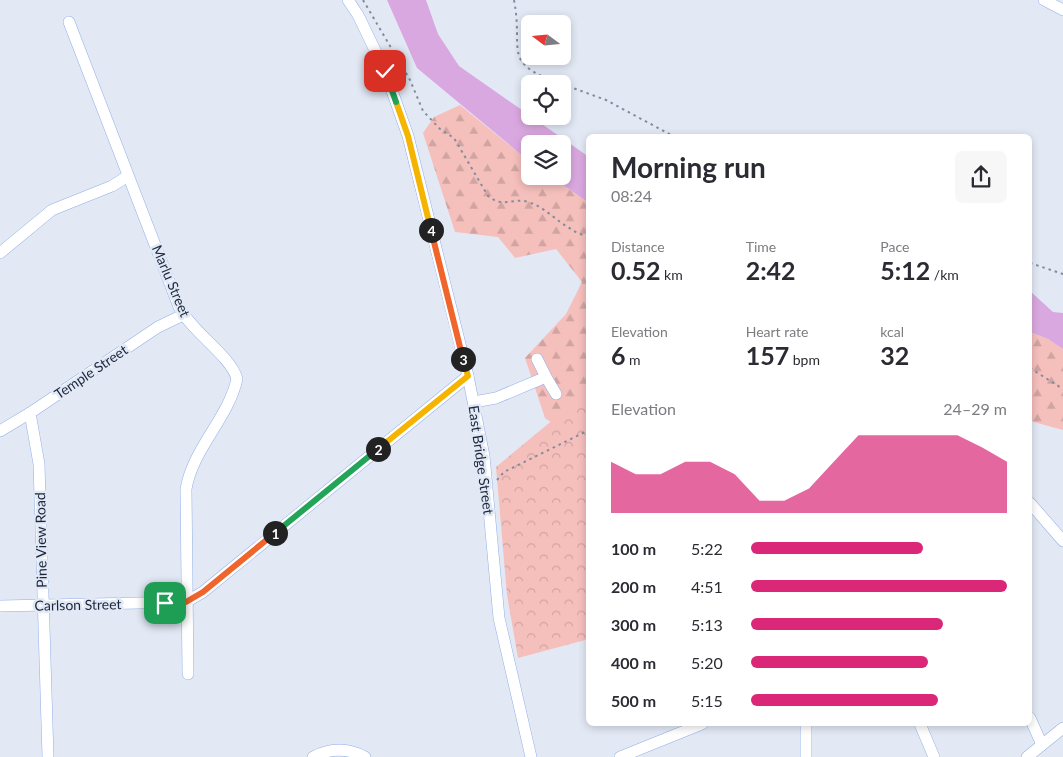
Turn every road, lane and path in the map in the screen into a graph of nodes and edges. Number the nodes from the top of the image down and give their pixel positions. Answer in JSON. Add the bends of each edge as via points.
{"nodes":[{"id":1,"x":348,"y":0,"type":"edge"},
{"id":2,"x":363,"y":0,"type":"edge"},
{"id":3,"x":514,"y":0,"type":"edge"},
{"id":4,"x":1044,"y":0,"type":"edge"},
{"id":5,"x":1063,"y":10,"type":"edge"},
{"id":6,"x":69,"y":22,"type":"dead end"},
{"id":7,"x":536,"y":75,"type":"edge"},
{"id":8,"x":571,"y":87,"type":"edge"},
{"id":9,"x":669,"y":134,"type":"edge"},
{"id":10,"x":128,"y":176,"type":"junction"},
{"id":11,"x":586,"y":236,"type":"edge"},
{"id":12,"x":0,"y":253,"type":"edge"},
{"id":13,"x":1032,"y":265,"type":"edge"},
{"id":14,"x":1063,"y":274,"type":"edge"},
{"id":15,"x":183,"y":315,"type":"junction"},
{"id":16,"x":536,"y":359,"type":"dead end"},
{"id":17,"x":1032,"y":369,"type":"edge"},
{"id":18,"x":468,"y":376,"type":"junction"},
{"id":19,"x":546,"y":377,"type":"junction"},
{"id":20,"x":1063,"y":388,"type":"edge"},
{"id":21,"x":556,"y":394,"type":"dead end"},
{"id":22,"x":474,"y":402,"type":"junction"},
{"id":23,"x":30,"y":413,"type":"junction"},
{"id":24,"x":0,"y":431,"type":"edge"},
{"id":25,"x":586,"y":431,"type":"edge"},
{"id":26,"x":488,"y":494,"type":"junction"},
{"id":27,"x":1032,"y":505,"type":"edge"},
{"id":28,"x":1063,"y":541,"type":"edge"},
{"id":29,"x":186,"y":602,"type":"junction"},
{"id":30,"x":0,"y":606,"type":"edge"},
{"id":31,"x":43,"y":606,"type":"junction"},
{"id":32,"x":188,"y":674,"type":"dead end"},
{"id":33,"x":1032,"y":722,"type":"edge"},
{"id":34,"x":697,"y":726,"type":"edge"},
{"id":35,"x":806,"y":726,"type":"edge"},
{"id":36,"x":921,"y":726,"type":"edge"},
{"id":37,"x":1063,"y":728,"type":"edge"},
{"id":38,"x":1042,"y":745,"type":"junction"},
{"id":39,"x":48,"y":757,"type":"edge"},
{"id":40,"x":313,"y":757,"type":"edge"},
{"id":41,"x":365,"y":757,"type":"edge"},
{"id":42,"x":531,"y":757,"type":"edge"},
{"id":43,"x":620,"y":757,"type":"edge"},
{"id":44,"x":806,"y":757,"type":"edge"},
{"id":45,"x":934,"y":757,"type":"edge"},
{"id":46,"x":1027,"y":757,"type":"edge"}],
"edges":[{"from":1,"to":18,"type":"street","name":"East Bridge Street","via":[[385,71],[408,136]]},
{"from":2,"to":11,"type":"path","via":[[410,80],[423,112],[454,138],[488,196],[494,202],[504,204],[525,201],[538,205]]},
{"from":3,"to":7,"type":"path","via":[[517,55]]},
{"from":4,"to":5,"type":"street"},
{"from":6,"to":10,"type":"street","name":"Marlu Street"},
{"from":8,"to":9,"type":"path","via":[[606,100]]},
{"from":10,"to":12,"type":"street","via":[[112,186],[52,210]]},
{"from":10,"to":15,"type":"street","name":"Marlu Street"},
{"from":13,"to":14,"type":"path"},
{"from":15,"to":23,"type":"street","name":"Temple Street","via":[[158,328]]},
{"from":15,"to":29,"type":"street","name":"Marlu Street","via":[[230,364],[238,379],[224,412],[189,473],[185,505]]},
{"from":16,"to":19,"type":"street"},
{"from":17,"to":20,"type":"path"},
{"from":18,"to":22,"type":"street","name":"East Bridge Street"},
{"from":18,"to":29,"type":"street","via":[[203,592]]},
{"from":19,"to":21,"type":"street"},
{"from":19,"to":22,"type":"street","via":[[496,398]]},
{"from":22,"to":26,"type":"street","name":"East Bridge Street"},
{"from":23,"to":24,"type":"street","name":"Temple Street"},
{"from":23,"to":31,"type":"street","name":"Pine View Road","via":[[39,464]]},
{"from":25,"to":26,"type":"path","via":[[504,472]]},
{"from":26,"to":42,"type":"street","name":"East Bridge Street","via":[[499,618]]},
{"from":27,"to":28,"type":"street"},
{"from":29,"to":31,"type":"street","name":"Carlson Street"},
{"from":29,"to":32,"type":"street","name":"Marlu Street"},
{"from":30,"to":31,"type":"street","name":"Carlson Street"},
{"from":31,"to":39,"type":"street","name":"Pine View Road"},
{"from":33,"to":38,"type":"street"},
{"from":34,"to":43,"type":"street"},
{"from":35,"to":44,"type":"street"},
{"from":36,"to":45,"type":"street"},
{"from":37,"to":38,"type":"street"},
{"from":38,"to":46,"type":"street"},
{"from":40,"to":41,"type":"street","via":[[339,750]]}]}
